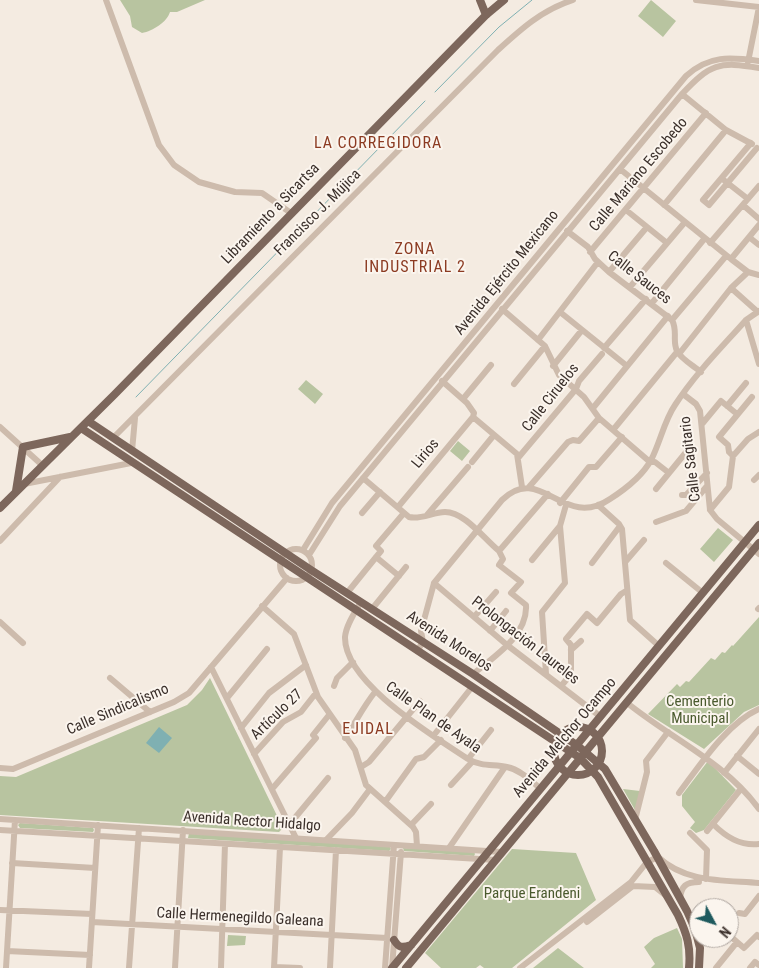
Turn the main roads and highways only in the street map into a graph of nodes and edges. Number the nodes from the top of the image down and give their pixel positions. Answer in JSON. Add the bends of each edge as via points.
{"nodes":[{"id":1,"x":480,"y":0,"type":"edge"},
{"id":2,"x":504,"y":0,"type":"edge"},
{"id":3,"x":486,"y":14,"type":"junction"},
{"id":4,"x":88,"y":421,"type":"junction"},
{"id":5,"x":81,"y":428,"type":"junction"},
{"id":6,"x":72,"y":437,"type":"junction"},
{"id":7,"x":182,"y":483,"type":"junction"},
{"id":8,"x":16,"y":491,"type":"junction"},
{"id":9,"x":175,"y":492,"type":"junction"},
{"id":10,"x":0,"y":508,"type":"edge"},
{"id":11,"x":759,"y":525,"type":"edge"},
{"id":12,"x":759,"y":543,"type":"edge"},
{"id":13,"x":756,"y":552,"type":"edge"},
{"id":14,"x":719,"y":573,"type":"junction"},
{"id":15,"x":728,"y":580,"type":"junction"},
{"id":16,"x":630,"y":681,"type":"junction"},
{"id":17,"x":638,"y":688,"type":"junction"},
{"id":18,"x":591,"y":730,"type":"junction"},
{"id":19,"x":597,"y":736,"type":"junction"},
{"id":20,"x":559,"y":737,"type":"junction"},
{"id":21,"x":575,"y":749,"type":"junction"},
{"id":22,"x":582,"y":755,"type":"junction"},
{"id":23,"x":599,"y":763,"type":"junction"},
{"id":24,"x":560,"y":767,"type":"junction"},
{"id":25,"x":593,"y":770,"type":"junction"},
{"id":26,"x":568,"y":772,"type":"junction"},
{"id":27,"x":390,"y":939,"type":"road end"},
{"id":28,"x":411,"y":945,"type":"junction"},
{"id":29,"x":392,"y":968,"type":"edge"},
{"id":30,"x":406,"y":968,"type":"edge"},
{"id":31,"x":690,"y":968,"type":"edge"},
{"id":32,"x":699,"y":968,"type":"edge"}],
"edges":[{"from":1,"to":3,"type":"main road"},
{"from":2,"to":3,"type":"main road","name":"Libramiento a Sicartsa"},
{"from":3,"to":4,"type":"main road","name":"Libramiento a Sicartsa"},
{"from":4,"to":5,"type":"main road","name":"Libramiento a Sicartsa"},
{"from":4,"to":7,"type":"main road","name":"Avenida Morelos"},
{"from":5,"to":6,"type":"main road","name":"Libramiento a Sicartsa"},
{"from":5,"to":9,"type":"main road","name":"Avenida Morelos"},
{"from":6,"to":8,"type":"main road","name":"Libramiento a Sicartsa"},
{"from":6,"to":8,"type":"main road","via":[[23,447]]},
{"from":7,"to":9,"type":"main road"},
{"from":7,"to":20,"type":"main road","name":"Avenida Morelos","via":[[473,674]]},
{"from":8,"to":10,"type":"main road","name":"Libramiento a Sicartsa"},
{"from":9,"to":20,"type":"main road","name":"Avenida Morelos","via":[[472,687]]},
{"from":11,"to":14,"type":"main road","name":"Avenida Melchor Ocampo"},
{"from":12,"to":13,"type":"main road","name":"Avenida Melchor Ocampo"},
{"from":13,"to":15,"type":"main road","name":"Avenida Melchor Ocampo"},
{"from":14,"to":15,"type":"main road"},
{"from":14,"to":16,"type":"main road","name":"Avenida Melchor Ocampo"},
{"from":15,"to":17,"type":"main road","name":"Avenida Melchor Ocampo"},
{"from":16,"to":17,"type":"main road"},
{"from":16,"to":18,"type":"main road","name":"Avenida Melchor Ocampo"},
{"from":17,"to":19,"type":"main road","name":"Avenida Melchor Ocampo"},
{"from":18,"to":19,"type":"main road"},
{"from":18,"to":20,"type":"main road","via":[[575,727]]},
{"from":18,"to":21,"type":"main road","name":"Avenida Melchor Ocampo"},
{"from":19,"to":22,"type":"main road","name":"Avenida Melchor Ocampo"},
{"from":19,"to":23,"type":"main road","via":[[602,750]]},
{"from":20,"to":21,"type":"main road","name":"Avenida Morelos"},
{"from":20,"to":24,"type":"main road","via":[[554,753]]},
{"from":21,"to":22,"type":"main road","name":"Avenida Morelos"},
{"from":21,"to":24,"type":"main road","name":"Avenida Melchor Ocampo"},
{"from":22,"to":23,"type":"main road","name":"Avenida Morelos"},
{"from":22,"to":25,"type":"main road","name":"Avenida Morelos"},
{"from":22,"to":26,"type":"main road","name":"Avenida Melchor Ocampo"},
{"from":23,"to":25,"type":"main road"},
{"from":23,"to":32,"type":"main road","name":"Avenida Morelos","via":[[658,857],[697,934]]},
{"from":24,"to":26,"type":"main road"},
{"from":24,"to":28,"type":"main road","name":"Avenida Melchor Ocampo"},
{"from":25,"to":26,"type":"main road","via":[[580,775]]},
{"from":25,"to":31,"type":"main road","name":"Avenida Morelos","via":[[687,934],[691,950]]},
{"from":26,"to":30,"type":"main road","name":"Avenida Melchor Ocampo"},
{"from":27,"to":28,"type":"main road","via":[[403,948]]},
{"from":28,"to":29,"type":"main road","name":"Avenida Melchor Ocampo"}]}
